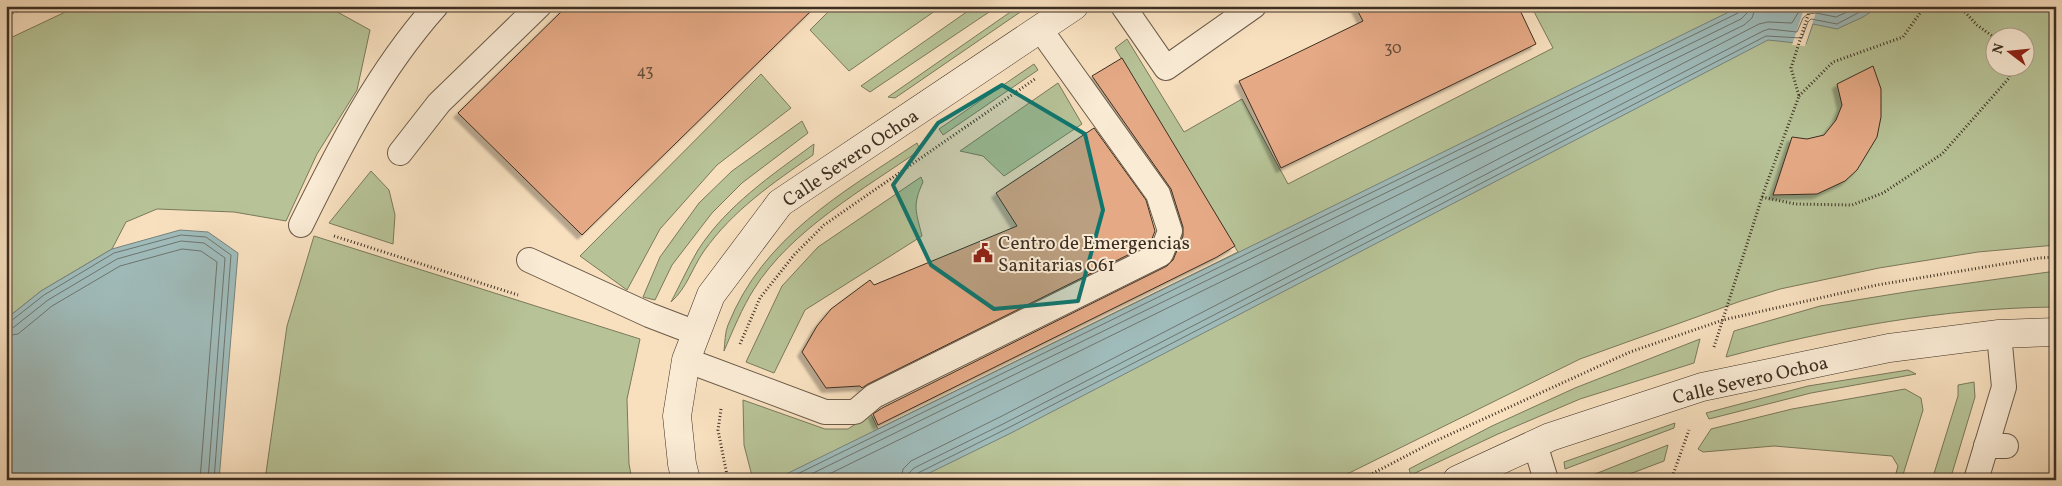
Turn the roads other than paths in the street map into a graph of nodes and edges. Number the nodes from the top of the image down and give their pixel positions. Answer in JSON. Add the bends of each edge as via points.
{"nodes":[{"id":1,"x":436,"y":6,"type":"edge"},
{"id":2,"x":539,"y":6,"type":"edge"},
{"id":3,"x":1074,"y":6,"type":"edge"},
{"id":4,"x":1123,"y":6,"type":"edge"},
{"id":5,"x":1254,"y":6,"type":"edge"},
{"id":6,"x":1040,"y":29,"type":"junction"},
{"id":7,"x":400,"y":152,"type":"dead end"},
{"id":8,"x":301,"y":225,"type":"road end"},
{"id":9,"x":529,"y":260,"type":"dead end"},
{"id":10,"x":2056,"y":332,"type":"edge"},
{"id":11,"x":696,"y":333,"type":"junction"},
{"id":12,"x":2000,"y":334,"type":"junction"},
{"id":13,"x":686,"y":360,"type":"junction"},
{"id":14,"x":1535,"y":444,"type":"junction"},
{"id":15,"x":686,"y":480,"type":"edge"},
{"id":16,"x":1457,"y":480,"type":"edge"},
{"id":17,"x":1546,"y":480,"type":"edge"},
{"id":18,"x":1976,"y":480,"type":"edge"}],
"edges":[{"from":1,"to":8,"type":"lane","via":[[384,73],[338,152]]},
{"from":2,"to":7,"type":"lane","via":[[439,102]]},
{"from":3,"to":6,"type":"street","name":"Calle Severo Ochoa"},
{"from":4,"to":5,"type":"lane","via":[[1166,68]]},
{"from":6,"to":11,"type":"street","name":"Calle Severo Ochoa","via":[[780,203],[711,295]]},
{"from":6,"to":13,"type":"lane","via":[[1158,194],[1170,231],[1161,254],[874,396],[856,412],[825,412]]},
{"from":9,"to":11,"type":"lane"},
{"from":10,"to":12,"type":"street","name":"Calle Severo Ochoa"},
{"from":11,"to":13,"type":"street","name":"Calle Severo Ochoa"},
{"from":12,"to":14,"type":"street","name":"Calle Severo Ochoa","via":[[1889,348],[1702,387],[1550,436]]},
{"from":12,"to":18,"type":"lane","via":[[2004,387],[1996,446]]},
{"from":13,"to":15,"type":"street","name":"Calle Severo Ochoa","via":[[677,416]]},
{"from":14,"to":16,"type":"street","name":"Calle Severo Ochoa"},
{"from":14,"to":17,"type":"lane"}]}
